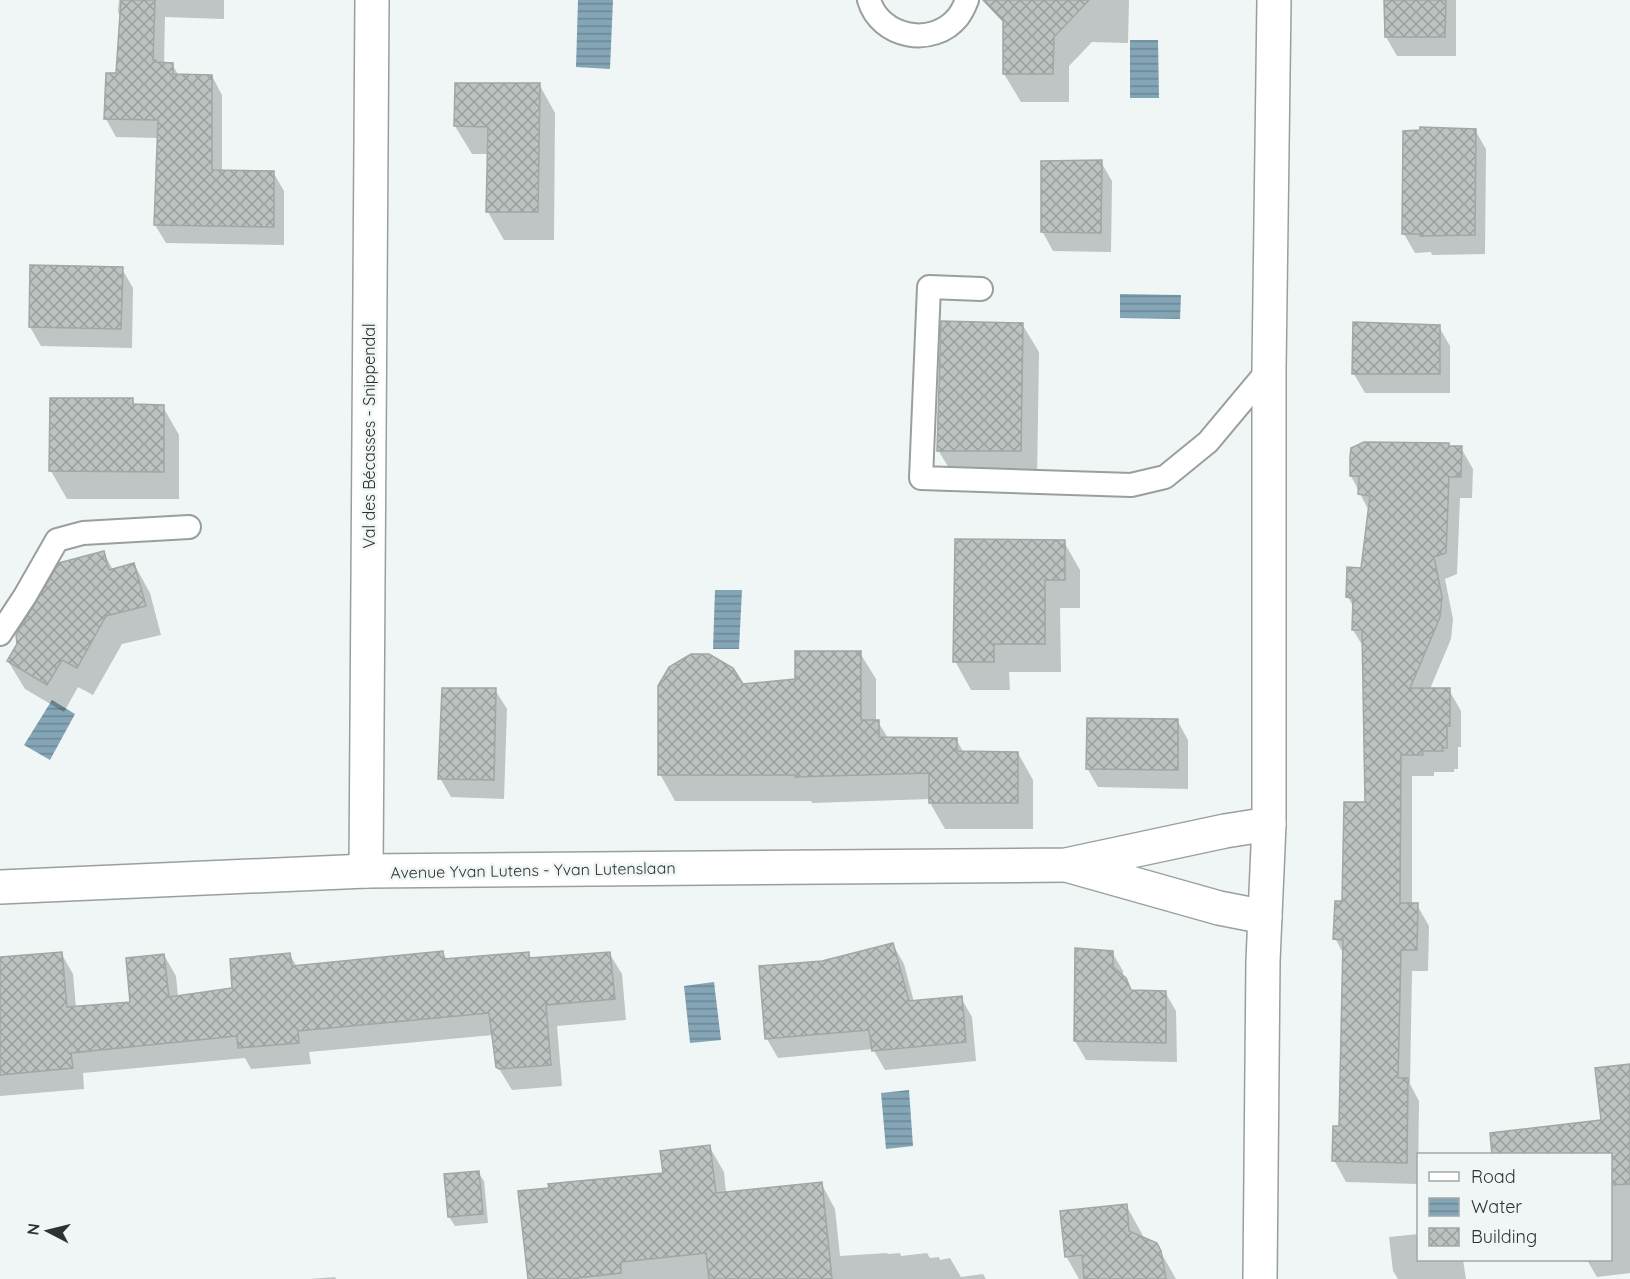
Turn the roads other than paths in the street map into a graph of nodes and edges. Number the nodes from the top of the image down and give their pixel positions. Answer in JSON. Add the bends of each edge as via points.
{"nodes":[{"id":1,"x":372,"y":0,"type":"edge"},
{"id":2,"x":869,"y":0,"type":"edge"},
{"id":3,"x":967,"y":0,"type":"edge"},
{"id":4,"x":1275,"y":0,"type":"edge"},
{"id":5,"x":981,"y":289,"type":"dead end"},
{"id":6,"x":1269,"y":369,"type":"junction"},
{"id":7,"x":189,"y":527,"type":"dead end"},
{"id":8,"x":0,"y":634,"type":"edge"},
{"id":9,"x":1269,"y":824,"type":"junction"},
{"id":10,"x":1066,"y":865,"type":"junction"},
{"id":11,"x":366,"y":871,"type":"junction"},
{"id":12,"x":0,"y":887,"type":"edge"},
{"id":13,"x":1265,"y":917,"type":"junction"},
{"id":14,"x":1260,"y":1279,"type":"edge"}],
"edges":[{"from":1,"to":11,"type":"street","name":"Val des Bécasses - Snippendal"},
{"from":2,"to":3,"type":"lane","via":[[881,21],[912,36],[946,28],[959,17]]},
{"from":4,"to":6,"type":"street"},
{"from":5,"to":6,"type":"lane","via":[[929,287],[921,478],[1131,485],[1165,477],[1208,442]]},
{"from":6,"to":9,"type":"street"},
{"from":7,"to":8,"type":"lane","via":[[83,533],[57,540]]},
{"from":9,"to":10,"type":"street","name":"Avenue Yvan Lutens - Yvan Lutenslaan"},
{"from":9,"to":13,"type":"street"},
{"from":10,"to":11,"type":"street","name":"Avenue Yvan Lutens - Yvan Lutenslaan"},
{"from":10,"to":13,"type":"street","name":"Avenue Yvan Lutens - Yvan Lutenslaan"},
{"from":11,"to":12,"type":"street","name":"Avenue Yvan Lutens - Yvan Lutenslaan"},
{"from":13,"to":14,"type":"street"}]}
